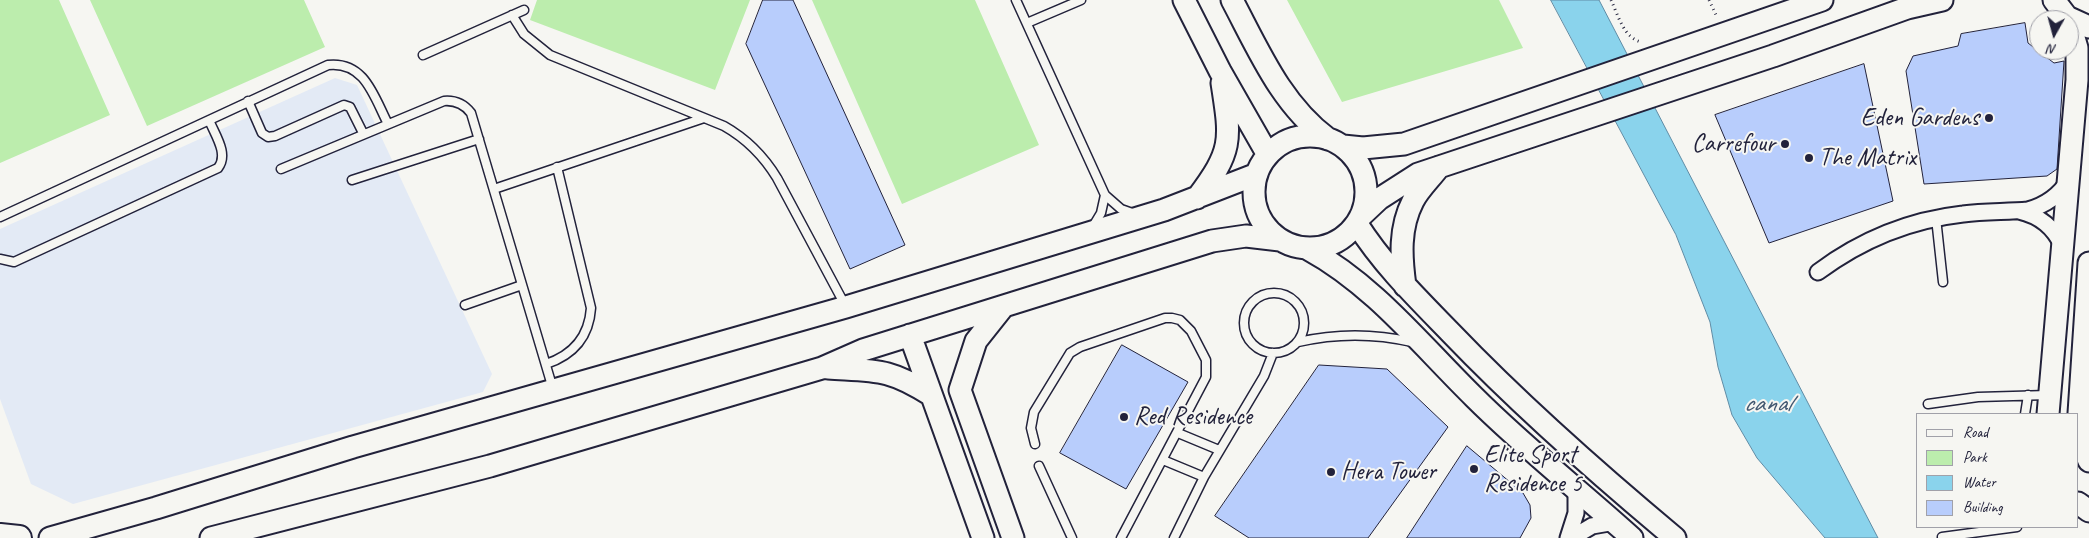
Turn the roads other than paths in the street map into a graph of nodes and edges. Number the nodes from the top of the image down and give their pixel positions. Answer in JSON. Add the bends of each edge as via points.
{"nodes":[{"id":1,"x":1016,"y":0,"type":"edge"},
{"id":2,"x":1081,"y":0,"type":"edge"},
{"id":3,"x":1184,"y":0,"type":"edge"},
{"id":4,"x":1232,"y":0,"type":"edge"},
{"id":5,"x":1822,"y":0,"type":"edge"},
{"id":6,"x":1942,"y":0,"type":"edge"},
{"id":7,"x":1062,"y":4,"type":"edge"},
{"id":8,"x":524,"y":10,"type":"dead end"},
{"id":9,"x":512,"y":15,"type":"junction"},
{"id":10,"x":1027,"y":23,"type":"junction"},
{"id":11,"x":423,"y":55,"type":"dead end"},
{"id":12,"x":2077,"y":60,"type":"edge"},
{"id":13,"x":1220,"y":71,"type":"junction"},
{"id":14,"x":248,"y":102,"type":"junction"},
{"id":15,"x":704,"y":118,"type":"junction"},
{"id":16,"x":209,"y":120,"type":"junction"},
{"id":17,"x":388,"y":124,"type":"junction"},
{"id":18,"x":363,"y":133,"type":"junction"},
{"id":19,"x":479,"y":139,"type":"junction"},
{"id":20,"x":1335,"y":142,"type":"junction"},
{"id":21,"x":1268,"y":155,"type":"junction"},
{"id":22,"x":1440,"y":166,"type":"junction"},
{"id":23,"x":557,"y":167,"type":"junction"},
{"id":24,"x":281,"y":169,"type":"dead end"},
{"id":25,"x":1257,"y":174,"type":"junction"},
{"id":26,"x":352,"y":180,"type":"dead end"},
{"id":27,"x":2070,"y":180,"type":"junction"},
{"id":28,"x":494,"y":189,"type":"junction"},
{"id":29,"x":1105,"y":195,"type":"junction"},
{"id":30,"x":1197,"y":198,"type":"junction"},
{"id":31,"x":2018,"y":211,"type":"junction"},
{"id":32,"x":1140,"y":216,"type":"junction"},
{"id":33,"x":0,"y":217,"type":"edge"},
{"id":34,"x":1936,"y":218,"type":"junction"},
{"id":35,"x":1360,"y":219,"type":"junction"},
{"id":36,"x":1089,"y":232,"type":"junction"},
{"id":37,"x":1280,"y":240,"type":"junction"},
{"id":38,"x":1308,"y":248,"type":"junction"},
{"id":39,"x":2063,"y":249,"type":"junction"},
{"id":40,"x":0,"y":260,"type":"edge"},
{"id":41,"x":2089,"y":268,"type":"edge"},
{"id":42,"x":1818,"y":272,"type":"dead end"},
{"id":43,"x":1942,"y":282,"type":"dead end"},
{"id":44,"x":522,"y":285,"type":"junction"},
{"id":45,"x":1405,"y":286,"type":"junction"},
{"id":46,"x":465,"y":305,"type":"dead end"},
{"id":47,"x":846,"y":307,"type":"junction"},
{"id":48,"x":1003,"y":307,"type":"junction"},
{"id":49,"x":2086,"y":329,"type":"edge"},
{"id":50,"x":910,"y":335,"type":"junction"},
{"id":51,"x":1298,"y":342,"type":"junction"},
{"id":52,"x":1422,"y":345,"type":"junction"},
{"id":53,"x":1273,"y":354,"type":"junction"},
{"id":54,"x":546,"y":364,"type":"junction"},
{"id":55,"x":822,"y":368,"type":"junction"},
{"id":56,"x":554,"y":390,"type":"junction"},
{"id":57,"x":2028,"y":394,"type":"junction"},
{"id":58,"x":931,"y":395,"type":"junction"},
{"id":59,"x":1928,"y":404,"type":"dead end"},
{"id":60,"x":2049,"y":404,"type":"edge"},
{"id":61,"x":2025,"y":413,"type":"edge"},
{"id":62,"x":1178,"y":433,"type":"junction"},
{"id":63,"x":1035,"y":444,"type":"dead end"},
{"id":64,"x":1220,"y":450,"type":"junction"},
{"id":65,"x":1163,"y":460,"type":"junction"},
{"id":66,"x":2089,"y":461,"type":"edge"},
{"id":67,"x":1039,"y":466,"type":"dead end"},
{"id":68,"x":1204,"y":478,"type":"junction"},
{"id":69,"x":1576,"y":490,"type":"junction"},
{"id":70,"x":1615,"y":522,"type":"junction"},
{"id":71,"x":2009,"y":528,"type":"edge"},
{"id":72,"x":0,"y":536,"type":"edge"},
{"id":73,"x":1942,"y":536,"type":"dead end"},
{"id":74,"x":19,"y":538,"type":"edge"},
{"id":75,"x":50,"y":538,"type":"edge"},
{"id":76,"x":211,"y":538,"type":"edge"},
{"id":77,"x":983,"y":538,"type":"edge"},
{"id":78,"x":1013,"y":538,"type":"edge"},
{"id":79,"x":1072,"y":538,"type":"edge"},
{"id":80,"x":1121,"y":538,"type":"edge"},
{"id":81,"x":1174,"y":538,"type":"edge"},
{"id":82,"x":1568,"y":538,"type":"edge"},
{"id":83,"x":1572,"y":538,"type":"edge"},
{"id":84,"x":1632,"y":538,"type":"edge"},
{"id":85,"x":1675,"y":538,"type":"edge"}],
"edges":[{"from":1,"to":10,"type":"lane"},
{"from":2,"to":7,"type":"lane"},
{"from":3,"to":13,"type":"main road"},
{"from":4,"to":20,"type":"main road","via":[[1281,90],[1302,117]]},
{"from":5,"to":20,"type":"main road","via":[[1404,144],[1363,148]]},
{"from":6,"to":22,"type":"main road","via":[[1907,8],[1773,56]]},
{"from":7,"to":10,"type":"lane"},
{"from":8,"to":9,"type":"lane"},
{"from":9,"to":11,"type":"lane"},
{"from":9,"to":15,"type":"lane","via":[[528,38],[550,54]]},
{"from":10,"to":29,"type":"lane"},
{"from":12,"to":27,"type":"main road"},
{"from":13,"to":21,"type":"main road"},
{"from":13,"to":30,"type":"main road","via":[[1229,133],[1226,150],[1221,165]]},
{"from":14,"to":16,"type":"lane"},
{"from":14,"to":17,"type":"lane","via":[[322,67],[346,65],[366,79]]},
{"from":14,"to":18,"type":"lane","via":[[262,133],[268,136],[344,105],[350,106]]},
{"from":15,"to":23,"type":"lane"},
{"from":15,"to":47,"type":"lane","via":[[737,133],[769,165]]},
{"from":16,"to":33,"type":"lane"},
{"from":16,"to":40,"type":"lane","via":[[222,152],[218,168],[14,262]]},
{"from":17,"to":18,"type":"lane"},
{"from":17,"to":19,"type":"lane","via":[[451,100],[468,109]]},
{"from":18,"to":24,"type":"lane"},
{"from":19,"to":26,"type":"lane"},
{"from":19,"to":28,"type":"lane"},
{"from":20,"to":21,"type":"main road","via":[[1302,136],[1278,146]]},
{"from":20,"to":35,"type":"main road","via":[[1354,157],[1362,170],[1366,200]]},
{"from":21,"to":25,"type":"main road"},
{"from":22,"to":35,"type":"main road","via":[[1418,174],[1379,199]]},
{"from":22,"to":45,"type":"main road","via":[[1413,201],[1404,226],[1402,261]]},
{"from":23,"to":28,"type":"lane"},
{"from":23,"to":54,"type":"lane","via":[[591,308],[587,330],[578,344],[566,355]]},
{"from":25,"to":30,"type":"main road"},
{"from":25,"to":37,"type":"main road","via":[[1254,188],[1257,211],[1268,230]]},
{"from":27,"to":31,"type":"street","via":[[2048,203]]},
{"from":27,"to":39,"type":"main road"},
{"from":28,"to":44,"type":"lane"},
{"from":29,"to":32,"type":"lane","via":[[1121,209]]},
{"from":29,"to":36,"type":"lane","via":[[1101,213]]},
{"from":30,"to":32,"type":"main road"},
{"from":31,"to":34,"type":"street"},
{"from":31,"to":39,"type":"street","via":[[2046,223]]},
{"from":32,"to":36,"type":"main road"},
{"from":34,"to":42,"type":"street","via":[[1873,238],[1844,252]]},
{"from":34,"to":43,"type":"lane"},
{"from":35,"to":38,"type":"main road","via":[[1348,234],[1336,242]]},
{"from":35,"to":45,"type":"main road","via":[[1380,257]]},
{"from":36,"to":47,"type":"main road"},
{"from":37,"to":38,"type":"main road"},
{"from":37,"to":48,"type":"main road","via":[[1246,236],[1212,241]]},
{"from":38,"to":52,"type":"main road","via":[[1352,276]]},
{"from":39,"to":60,"type":"main road"},
{"from":41,"to":49,"type":"main road"},
{"from":44,"to":46,"type":"lane"},
{"from":44,"to":54,"type":"lane"},
{"from":45,"to":85,"type":"main road","via":[[1541,421]]},
{"from":47,"to":56,"type":"main road"},
{"from":48,"to":50,"type":"main road"},
{"from":48,"to":78,"type":"main road","via":[[976,340],[960,390]]},
{"from":49,"to":66,"type":"main road","via":[[2079,428]]},
{"from":50,"to":55,"type":"main road"},
{"from":50,"to":58,"type":"main road"},
{"from":51,"to":52,"type":"lane","via":[[1342,334],[1396,338]]},
{"from":51,"to":53,"type":"lane","via":[[1282,353]]},
{"from":51,"to":53,"type":"lane","via":[[1303,334],[1304,316],[1294,300],[1276,293],[1258,298],[1246,313],[1245,331],[1255,347]]},
{"from":52,"to":69,"type":"main road"},
{"from":53,"to":64,"type":"lane","via":[[1264,376]]},
{"from":54,"to":56,"type":"lane"},
{"from":55,"to":58,"type":"main road","via":[[880,370],[907,379]]},
{"from":55,"to":76,"type":"main road","via":[[490,466]]},
{"from":56,"to":75,"type":"main road"},
{"from":57,"to":59,"type":"lane"},
{"from":57,"to":60,"type":"lane"},
{"from":57,"to":61,"type":"lane"},
{"from":58,"to":77,"type":"main road"},
{"from":62,"to":63,"type":"lane","via":[[1207,369],[1201,349],[1186,324],[1164,318],[1070,353],[1034,412],[1031,428]]},
{"from":62,"to":64,"type":"lane"},
{"from":62,"to":65,"type":"lane"},
{"from":64,"to":68,"type":"lane"},
{"from":65,"to":68,"type":"lane"},
{"from":65,"to":80,"type":"lane"},
{"from":67,"to":79,"type":"lane"},
{"from":68,"to":81,"type":"lane"},
{"from":69,"to":70,"type":"main road"},
{"from":69,"to":82,"type":"street","via":[[1576,513]]},
{"from":70,"to":83,"type":"street","via":[[1592,526]]},
{"from":70,"to":84,"type":"main road"},
{"from":71,"to":73,"type":"lane"},
{"from":72,"to":74,"type":"main road"}]}
